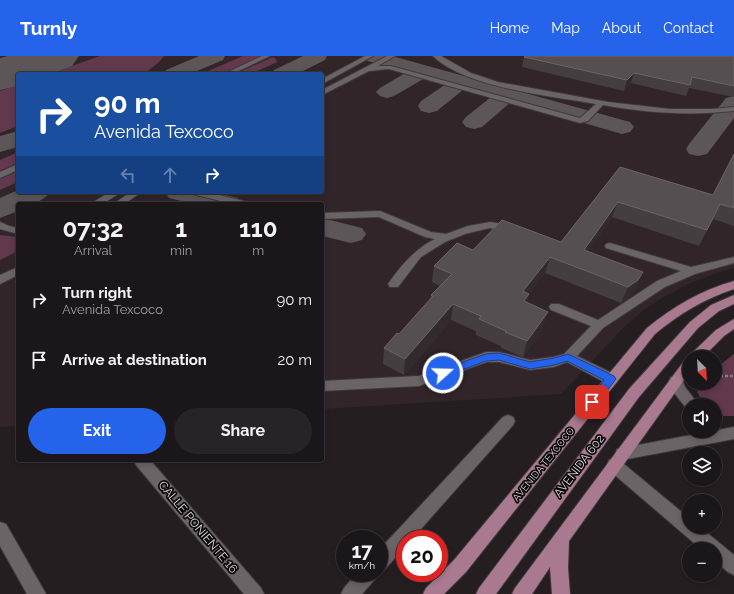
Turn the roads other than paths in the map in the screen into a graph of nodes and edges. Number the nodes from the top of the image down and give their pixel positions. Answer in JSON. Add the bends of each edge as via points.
{"nodes":[{"id":1,"x":267,"y":56,"type":"edge"},
{"id":2,"x":370,"y":56,"type":"edge"},
{"id":3,"x":392,"y":56,"type":"edge"},
{"id":4,"x":436,"y":56,"type":"edge"},
{"id":5,"x":385,"y":60,"type":"junction"},
{"id":6,"x":389,"y":67,"type":"junction"},
{"id":7,"x":368,"y":69,"type":"junction"},
{"id":8,"x":231,"y":72,"type":"edge"},
{"id":9,"x":324,"y":81,"type":"edge"},
{"id":10,"x":324,"y":92,"type":"edge"},
{"id":11,"x":596,"y":103,"type":"junction"},
{"id":12,"x":734,"y":109,"type":"edge"},
{"id":13,"x":16,"y":168,"type":"edge"},
{"id":14,"x":0,"y":174,"type":"edge"},
{"id":15,"x":114,"y":194,"type":"edge"},
{"id":16,"x":134,"y":194,"type":"edge"},
{"id":17,"x":204,"y":194,"type":"edge"},
{"id":18,"x":99,"y":202,"type":"edge"},
{"id":19,"x":121,"y":202,"type":"edge"},
{"id":20,"x":238,"y":202,"type":"edge"},
{"id":21,"x":324,"y":216,"type":"edge"},
{"id":22,"x":0,"y":226,"type":"edge"},
{"id":23,"x":16,"y":231,"type":"edge"},
{"id":24,"x":422,"y":231,"type":"junction"},
{"id":25,"x":524,"y":233,"type":"edge"},
{"id":26,"x":457,"y":234,"type":"junction"},
{"id":27,"x":610,"y":246,"type":"dead end"},
{"id":28,"x":417,"y":254,"type":"junction"},
{"id":29,"x":734,"y":260,"type":"edge"},
{"id":30,"x":16,"y":271,"type":"edge"},
{"id":31,"x":691,"y":271,"type":"junction"},
{"id":32,"x":0,"y":280,"type":"edge"},
{"id":33,"x":394,"y":284,"type":"dead end"},
{"id":34,"x":734,"y":285,"type":"edge"},
{"id":35,"x":734,"y":299,"type":"edge"},
{"id":36,"x":555,"y":307,"type":"dead end"},
{"id":37,"x":734,"y":323,"type":"edge"},
{"id":38,"x":599,"y":324,"type":"junction"},
{"id":39,"x":702,"y":350,"type":"edge"},
{"id":40,"x":568,"y":357,"type":"junction"},
{"id":41,"x":682,"y":373,"type":"edge"},
{"id":42,"x":611,"y":379,"type":"junction"},
{"id":43,"x":676,"y":381,"type":"junction"},
{"id":44,"x":324,"y":386,"type":"edge"},
{"id":45,"x":686,"y":398,"type":"edge"},
{"id":46,"x":508,"y":421,"type":"dead end"},
{"id":47,"x":727,"y":433,"type":"edge"},
{"id":48,"x":618,"y":460,"type":"junction"},
{"id":49,"x":143,"y":462,"type":"edge"},
{"id":50,"x":0,"y":530,"type":"edge"},
{"id":51,"x":561,"y":539,"type":"junction"},
{"id":52,"x":706,"y":542,"type":"edge"},
{"id":53,"x":388,"y":553,"type":"edge"},
{"id":54,"x":722,"y":556,"type":"edge"},
{"id":55,"x":734,"y":566,"type":"edge"},
{"id":56,"x":361,"y":582,"type":"edge"},
{"id":57,"x":37,"y":594,"type":"edge"},
{"id":58,"x":255,"y":594,"type":"edge"},
{"id":59,"x":350,"y":594,"type":"edge"},
{"id":60,"x":432,"y":594,"type":"edge"},
{"id":61,"x":485,"y":594,"type":"edge"},
{"id":62,"x":521,"y":594,"type":"edge"},
{"id":63,"x":561,"y":594,"type":"edge"}],
"edges":[{"from":1,"to":8,"type":"street"},
{"from":2,"to":9,"type":"street"},
{"from":3,"to":5,"type":"street"},
{"from":4,"to":11,"type":"street","via":[[469,74],[506,86]]},
{"from":5,"to":6,"type":"street"},
{"from":5,"to":7,"type":"street"},
{"from":6,"to":7,"type":"street"},
{"from":6,"to":11,"type":"street","via":[[578,120],[585,119]]},
{"from":7,"to":10,"type":"street"},
{"from":11,"to":12,"type":"street","via":[[692,113]]},
{"from":13,"to":14,"type":"street"},
{"from":15,"to":18,"type":"street"},
{"from":16,"to":19,"type":"street"},
{"from":17,"to":20,"type":"street"},
{"from":21,"to":24,"type":"street","via":[[385,215]]},
{"from":22,"to":23,"type":"street"},
{"from":24,"to":26,"type":"street","via":[[441,237]]},
{"from":24,"to":28,"type":"street","via":[[424,238]]},
{"from":25,"to":26,"type":"street","via":[[490,225]]},
{"from":26,"to":28,"type":"street","via":[[430,245]]},
{"from":27,"to":31,"type":"street"},
{"from":28,"to":33,"type":"street"},
{"from":29,"to":31,"type":"street"},
{"from":30,"to":32,"type":"street"},
{"from":31,"to":38,"type":"street","via":[[661,284]]},
{"from":34,"to":42,"type":"main road","name":"AVENIDA TEXCOCO","via":[[695,300],[665,319],[643,340]]},
{"from":35,"to":61,"type":"main road","name":"AVENIDA 602","via":[[715,308],[694,325],[634,393]]},
{"from":36,"to":38,"type":"street"},
{"from":37,"to":39,"type":"main road"},
{"from":38,"to":40,"type":"street"},
{"from":40,"to":42,"type":"street"},
{"from":40,"to":44,"type":"street","via":[[554,362],[530,365],[499,356],[486,357],[419,381]]},
{"from":41,"to":43,"type":"main road"},
{"from":42,"to":60,"type":"main road","name":"AVENIDA TEXCOCO","via":[[460,566]]},
{"from":43,"to":45,"type":"street"},
{"from":43,"to":48,"type":"main road"},
{"from":46,"to":53,"type":"street"},
{"from":47,"to":48,"type":"street"},
{"from":48,"to":51,"type":"main road"},
{"from":48,"to":52,"type":"street"},
{"from":49,"to":58,"type":"street","name":"CALLE PONIENTE 16"},
{"from":50,"to":57,"type":"street"},
{"from":51,"to":62,"type":"main road"},
{"from":51,"to":63,"type":"main road"},
{"from":54,"to":55,"type":"street"},
{"from":56,"to":59,"type":"street"}]}
